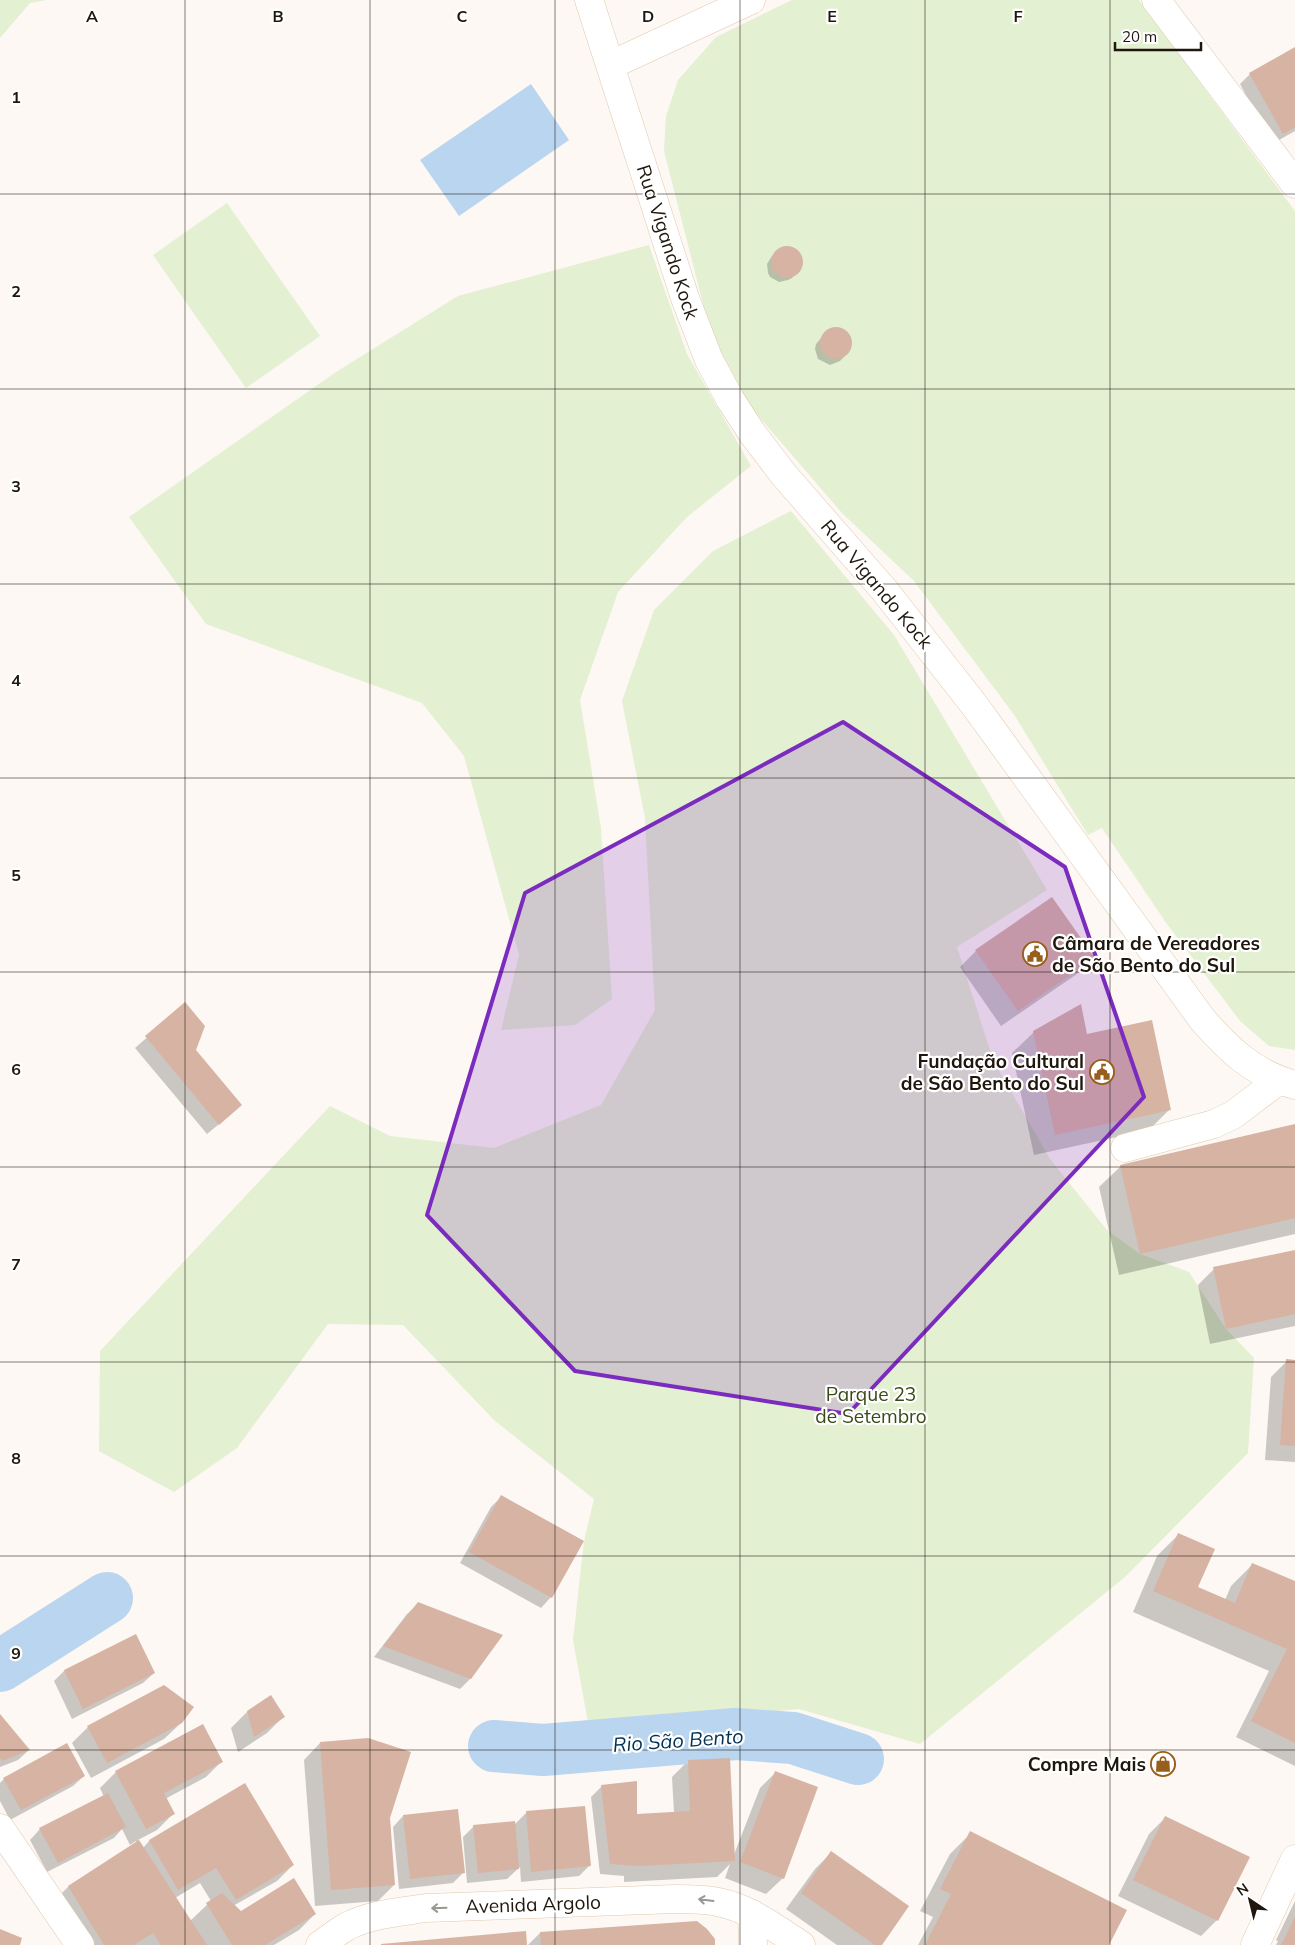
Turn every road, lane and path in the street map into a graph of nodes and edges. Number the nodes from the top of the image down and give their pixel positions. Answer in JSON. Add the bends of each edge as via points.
{"nodes":[{"id":1,"x":589,"y":0,"type":"edge"},
{"id":2,"x":751,"y":0,"type":"edge"},
{"id":3,"x":1156,"y":0,"type":"edge"},
{"id":4,"x":611,"y":65,"type":"junction"},
{"id":5,"x":1295,"y":184,"type":"edge"},
{"id":6,"x":1287,"y":1083,"type":"edge"},
{"id":7,"x":1125,"y":1148,"type":"dead end"},
{"id":8,"x":0,"y":1828,"type":"edge"},
{"id":9,"x":1295,"y":1858,"type":"edge"},
{"id":10,"x":752,"y":1914,"type":"junction"},
{"id":11,"x":346,"y":1936,"type":"edge"},
{"id":12,"x":80,"y":1945,"type":"edge"},
{"id":13,"x":320,"y":1945,"type":"edge"},
{"id":14,"x":753,"y":1945,"type":"edge"},
{"id":15,"x":800,"y":1945,"type":"edge"},
{"id":16,"x":1255,"y":1945,"type":"edge"}],
"edges":[{"from":1,"to":4,"type":"street","name":"Rua Vigando Kock"},
{"from":2,"to":4,"type":"street"},
{"from":3,"to":5,"type":"street"},
{"from":4,"to":6,"type":"street","name":"Rua Vigando Kock","via":[[688,307],[710,360],[752,433],[885,591],[964,692],[1202,1019],[1225,1045],[1248,1064]]},
{"from":6,"to":7,"type":"street","via":[[1214,1124]]},
{"from":8,"to":12,"type":"street"},
{"from":9,"to":16,"type":"street"},
{"from":10,"to":11,"type":"street","name":"Avenida Argolo","one_way":true,"via":[[718,1902],[675,1899],[426,1908],[379,1915]]},
{"from":10,"to":14,"type":"street"},
{"from":10,"to":15,"type":"street","name":"Avenida Argolo"},
{"from":11,"to":13,"type":"street","name":"Avenida Argolo"}]}
